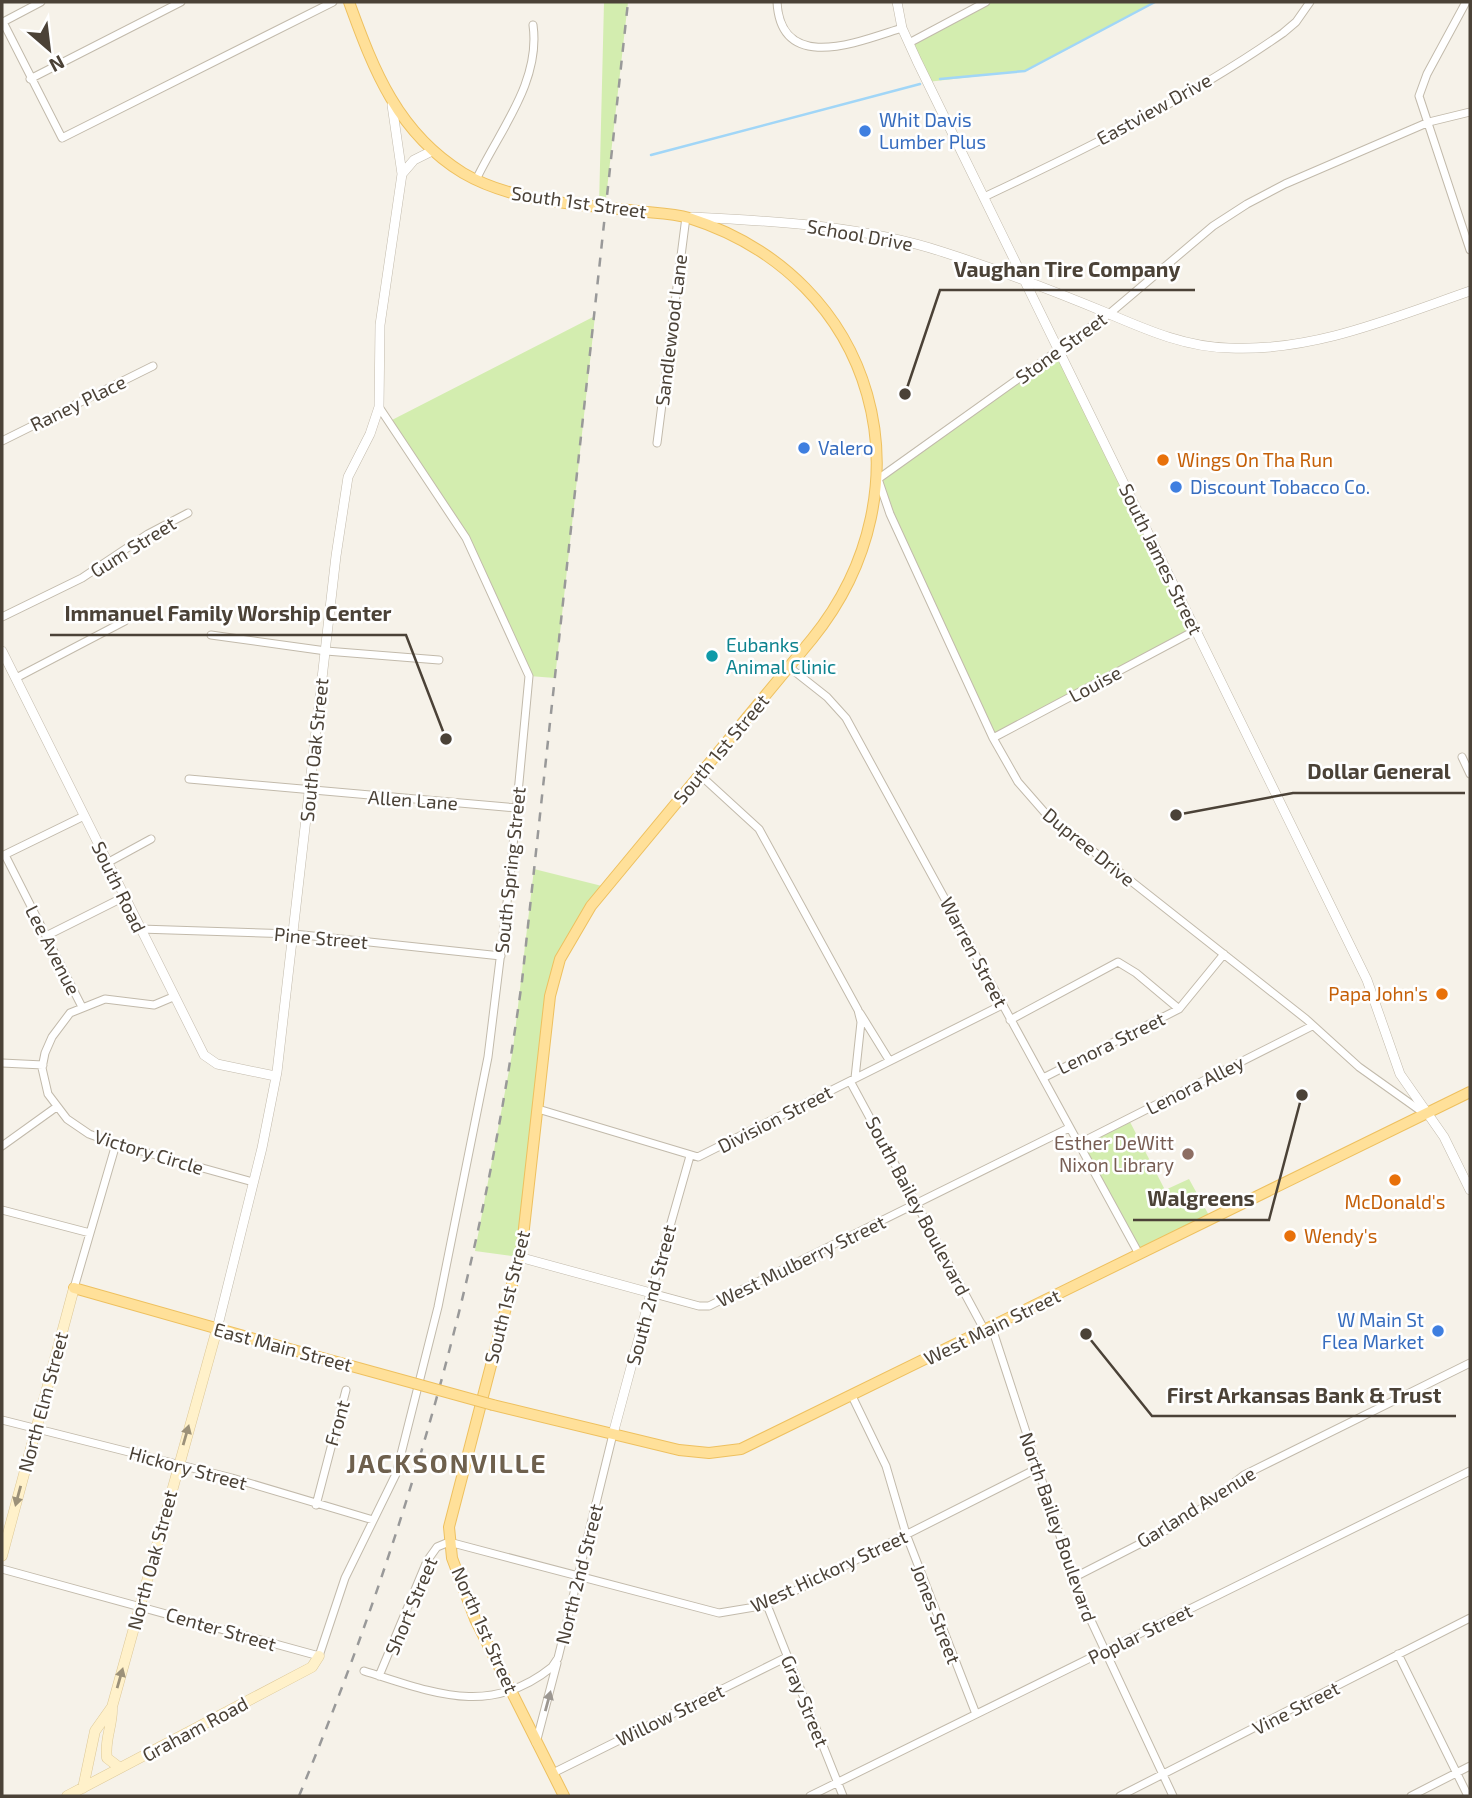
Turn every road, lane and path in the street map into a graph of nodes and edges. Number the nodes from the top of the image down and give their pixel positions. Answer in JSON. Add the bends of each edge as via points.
{"nodes":[{"id":1,"x":41,"y":2,"type":"edge"},
{"id":2,"x":181,"y":2,"type":"edge"},
{"id":3,"x":333,"y":2,"type":"edge"},
{"id":4,"x":349,"y":2,"type":"edge"},
{"id":5,"x":777,"y":2,"type":"edge"},
{"id":6,"x":897,"y":2,"type":"edge"},
{"id":7,"x":986,"y":2,"type":"edge"},
{"id":8,"x":1310,"y":2,"type":"edge"},
{"id":9,"x":1466,"y":2,"type":"edge"},
{"id":10,"x":533,"y":25,"type":"dead end"},
{"id":11,"x":902,"y":28,"type":"junction"},
{"id":12,"x":909,"y":43,"type":"junction"},
{"id":13,"x":30,"y":79,"type":"junction"},
{"id":14,"x":392,"y":105,"type":"junction"},
{"id":15,"x":1470,"y":112,"type":"edge"},
{"id":16,"x":1429,"y":122,"type":"junction"},
{"id":17,"x":432,"y":151,"type":"junction"},
{"id":18,"x":402,"y":174,"type":"junction"},
{"id":19,"x":476,"y":180,"type":"junction"},
{"id":20,"x":984,"y":197,"type":"junction"},
{"id":21,"x":686,"y":217,"type":"junction"},
{"id":22,"x":1470,"y":250,"type":"edge"},
{"id":23,"x":1025,"y":282,"type":"junction"},
{"id":24,"x":1470,"y":291,"type":"edge"},
{"id":25,"x":1109,"y":314,"type":"junction"},
{"id":26,"x":1060,"y":350,"type":"junction"},
{"id":27,"x":153,"y":366,"type":"dead end"},
{"id":28,"x":379,"y":407,"type":"junction"},
{"id":29,"x":2,"y":441,"type":"edge"},
{"id":30,"x":657,"y":443,"type":"dead end"},
{"id":31,"x":878,"y":479,"type":"junction"},
{"id":32,"x":188,"y":513,"type":"dead end"},
{"id":33,"x":2,"y":617,"type":"edge"},
{"id":34,"x":125,"y":621,"type":"dead end"},
{"id":35,"x":1196,"y":630,"type":"junction"},
{"id":36,"x":211,"y":635,"type":"dead end"},
{"id":37,"x":2,"y":650,"type":"edge"},
{"id":38,"x":326,"y":651,"type":"junction"},
{"id":39,"x":439,"y":660,"type":"dead end"},
{"id":40,"x":789,"y":667,"type":"junction"},
{"id":41,"x":16,"y":678,"type":"junction"},
{"id":42,"x":993,"y":738,"type":"junction"},
{"id":43,"x":1462,"y":757,"type":"dead end"},
{"id":44,"x":1470,"y":774,"type":"edge"},
{"id":45,"x":700,"y":775,"type":"junction"},
{"id":46,"x":189,"y":779,"type":"dead end"},
{"id":47,"x":310,"y":792,"type":"junction"},
{"id":48,"x":517,"y":808,"type":"junction"},
{"id":49,"x":84,"y":816,"type":"junction"},
{"id":50,"x":151,"y":839,"type":"dead end"},
{"id":51,"x":3,"y":856,"type":"edge"},
{"id":52,"x":107,"y":863,"type":"junction"},
{"id":53,"x":124,"y":897,"type":"junction"},
{"id":54,"x":139,"y":929,"type":"junction"},
{"id":55,"x":294,"y":933,"type":"junction"},
{"id":56,"x":46,"y":936,"type":"junction"},
{"id":57,"x":1224,"y":954,"type":"junction"},
{"id":58,"x":501,"y":956,"type":"junction"},
{"id":59,"x":173,"y":997,"type":"junction"},
{"id":60,"x":1002,"y":1004,"type":"junction"},
{"id":61,"x":82,"y":1007,"type":"junction"},
{"id":62,"x":1180,"y":1009,"type":"junction"},
{"id":63,"x":858,"y":1010,"type":"junction"},
{"id":64,"x":1010,"y":1020,"type":"junction"},
{"id":65,"x":1312,"y":1026,"type":"junction"},
{"id":66,"x":889,"y":1060,"type":"junction"},
{"id":67,"x":2,"y":1063,"type":"edge"},
{"id":68,"x":43,"y":1065,"type":"junction"},
{"id":69,"x":275,"y":1076,"type":"junction"},
{"id":70,"x":1043,"y":1077,"type":"junction"},
{"id":71,"x":853,"y":1080,"type":"junction"},
{"id":72,"x":1470,"y":1092,"type":"edge"},
{"id":73,"x":55,"y":1108,"type":"junction"},
{"id":74,"x":538,"y":1109,"type":"junction"},
{"id":75,"x":1426,"y":1115,"type":"junction"},
{"id":76,"x":1069,"y":1128,"type":"junction"},
{"id":77,"x":116,"y":1144,"type":"junction"},
{"id":78,"x":1078,"y":1144,"type":"junction"},
{"id":79,"x":2,"y":1146,"type":"edge"},
{"id":80,"x":690,"y":1156,"type":"junction"},
{"id":81,"x":253,"y":1182,"type":"junction"},
{"id":82,"x":1470,"y":1191,"type":"edge"},
{"id":83,"x":918,"y":1204,"type":"junction"},
{"id":84,"x":2,"y":1210,"type":"edge"},
{"id":85,"x":90,"y":1233,"type":"junction"},
{"id":86,"x":1139,"y":1254,"type":"junction"},
{"id":87,"x":519,"y":1257,"type":"junction"},
{"id":88,"x":75,"y":1288,"type":"junction"},
{"id":89,"x":651,"y":1293,"type":"junction"},
{"id":90,"x":217,"y":1329,"type":"junction"},
{"id":91,"x":988,"y":1329,"type":"junction"},
{"id":92,"x":1470,"y":1363,"type":"edge"},
{"id":93,"x":346,"y":1390,"type":"dead end"},
{"id":94,"x":852,"y":1396,"type":"junction"},
{"id":95,"x":493,"y":1405,"type":"joint"},
{"id":96,"x":477,"y":1416,"type":"joint"},
{"id":97,"x":2,"y":1420,"type":"edge"},
{"id":98,"x":36,"y":1430,"type":"junction"},
{"id":99,"x":613,"y":1434,"type":"junction"},
{"id":100,"x":178,"y":1464,"type":"junction"},
{"id":101,"x":1036,"y":1469,"type":"junction"},
{"id":102,"x":1470,"y":1471,"type":"edge"},
{"id":103,"x":316,"y":1505,"type":"junction"},
{"id":104,"x":373,"y":1520,"type":"junction"},
{"id":105,"x":906,"y":1534,"type":"junction"},
{"id":106,"x":449,"y":1542,"type":"junction"},
{"id":107,"x":2,"y":1556,"type":"edge"},
{"id":108,"x":2,"y":1569,"type":"edge"},
{"id":109,"x":579,"y":1576,"type":"junction"},
{"id":110,"x":1073,"y":1578,"type":"junction"},
{"id":111,"x":766,"y":1605,"type":"junction"},
{"id":112,"x":141,"y":1607,"type":"junction"},
{"id":113,"x":1470,"y":1618,"type":"edge"},
{"id":114,"x":1103,"y":1652,"type":"junction"},
{"id":115,"x":1398,"y":1654,"type":"junction"},
{"id":116,"x":319,"y":1657,"type":"junction"},
{"id":117,"x":787,"y":1657,"type":"junction"},
{"id":118,"x":558,"y":1658,"type":"junction"},
{"id":119,"x":364,"y":1671,"type":"dead end"},
{"id":120,"x":379,"y":1676,"type":"junction"},
{"id":121,"x":511,"y":1689,"type":"junction"},
{"id":122,"x":112,"y":1707,"type":"junction"},
{"id":123,"x":976,"y":1714,"type":"junction"},
{"id":124,"x":536,"y":1743,"type":"junction"},
{"id":125,"x":1470,"y":1766,"type":"edge"},
{"id":126,"x":120,"y":1768,"type":"junction"},
{"id":127,"x":553,"y":1773,"type":"junction"},
{"id":128,"x":1457,"y":1773,"type":"junction"},
{"id":129,"x":1164,"y":1775,"type":"junction"},
{"id":130,"x":837,"y":1783,"type":"junction"},
{"id":131,"x":83,"y":1788,"type":"junction"},
{"id":132,"x":67,"y":1796,"type":"edge"},
{"id":133,"x":564,"y":1796,"type":"edge"},
{"id":134,"x":810,"y":1796,"type":"edge"},
{"id":135,"x":842,"y":1796,"type":"edge"},
{"id":136,"x":1120,"y":1796,"type":"edge"},
{"id":137,"x":1174,"y":1796,"type":"edge"},
{"id":138,"x":1411,"y":1796,"type":"edge"},
{"id":139,"x":1468,"y":1796,"type":"edge"}],
"edges":[{"from":1,"to":13,"type":"street","via":[[3,22]]},
{"from":2,"to":13,"type":"street"},
{"from":3,"to":13,"type":"street","via":[[62,138]]},
{"from":4,"to":14,"type":"main road","name":"South 1st Street"},
{"from":5,"to":11,"type":"street","via":[[789,35],[813,48],[854,43]]},
{"from":6,"to":11,"type":"street","name":"South James Street"},
{"from":7,"to":12,"type":"street"},
{"from":8,"to":20,"type":"street","name":"Eastview Drive","via":[[1283,33],[1205,81],[1098,142]]},
{"from":9,"to":16,"type":"street","via":[[1419,89]]},
{"from":10,"to":19,"type":"street","via":[[535,43],[528,79]]},
{"from":11,"to":12,"type":"street","name":"South James Street"},
{"from":12,"to":20,"type":"street","name":"South James Street"},
{"from":14,"to":17,"type":"main road","name":"South 1st Street"},
{"from":14,"to":18,"type":"street","name":"South Oak Street"},
{"from":15,"to":16,"type":"street","name":"Stone Street"},
{"from":16,"to":22,"type":"street"},
{"from":16,"to":25,"type":"street","name":"Stone Street","via":[[1259,197],[1213,226]]},
{"from":17,"to":18,"type":"street","via":[[414,160]]},
{"from":17,"to":19,"type":"main road","name":"South 1st Street"},
{"from":18,"to":28,"type":"street","name":"South Oak Street","via":[[380,325]]},
{"from":19,"to":21,"type":"main road","name":"South 1st Street","via":[[527,196]]},
{"from":20,"to":23,"type":"street","name":"South James Street"},
{"from":21,"to":23,"type":"street","name":"School Drive","via":[[755,220],[878,236],[940,251]]},
{"from":21,"to":30,"type":"street","name":"Sandlewood Lane"},
{"from":21,"to":31,"type":"main road","name":"South 1st Street","via":[[767,256],[825,312],[862,378],[878,451]]},
{"from":23,"to":25,"type":"street","name":"School Drive"},
{"from":23,"to":26,"type":"street","name":"South James Street"},
{"from":24,"to":25,"type":"street","name":"School Drive","via":[[1336,336],[1250,348],[1173,339]]},
{"from":25,"to":26,"type":"street","name":"Stone Street"},
{"from":26,"to":31,"type":"street","name":"Stone Street"},
{"from":26,"to":35,"type":"street","name":"South James Street"},
{"from":27,"to":29,"type":"street","name":"Raney Place"},
{"from":28,"to":38,"type":"street","name":"South Oak Street","via":[[348,477]]},
{"from":28,"to":48,"type":"street","name":"South Spring Street","via":[[466,538],[529,676]]},
{"from":31,"to":40,"type":"main road","name":"South 1st Street","via":[[857,570],[829,619]]},
{"from":31,"to":42,"type":"street","name":"Dupree Drive"},
{"from":32,"to":33,"type":"street","name":"Gum Street","via":[[82,578]]},
{"from":34,"to":41,"type":"street"},
{"from":35,"to":42,"type":"street","name":"Louise"},
{"from":35,"to":75,"type":"street","name":"South James Street","via":[[1367,980],[1400,1074]]},
{"from":36,"to":38,"type":"street"},
{"from":37,"to":41,"type":"street","name":"South Road"},
{"from":38,"to":39,"type":"street"},
{"from":38,"to":47,"type":"street","name":"South Oak Street"},
{"from":40,"to":45,"type":"main road","name":"South 1st Street"},
{"from":40,"to":60,"type":"street","name":"Warren Street","via":[[846,718]]},
{"from":41,"to":49,"type":"street","name":"South Road"},
{"from":42,"to":57,"type":"street","name":"Dupree Drive","via":[[1018,782],[1046,814]]},
{"from":43,"to":44,"type":"street"},
{"from":45,"to":63,"type":"street","via":[[759,829]]},
{"from":45,"to":74,"type":"main road","name":"South 1st Street","via":[[591,906],[565,948],[550,996]]},
{"from":46,"to":47,"type":"street","name":"Allen Lane"},
{"from":47,"to":48,"type":"street","name":"Allen Lane"},
{"from":47,"to":55,"type":"street","name":"South Oak Street"},
{"from":48,"to":58,"type":"street","name":"South Spring Street"},
{"from":49,"to":51,"type":"street"},
{"from":49,"to":52,"type":"street","name":"South Road"},
{"from":50,"to":52,"type":"street"},
{"from":51,"to":56,"type":"street","name":"Lee Avenue"},
{"from":52,"to":53,"type":"street","name":"South Road"},
{"from":53,"to":54,"type":"street","name":"South Road"},
{"from":53,"to":56,"type":"street"},
{"from":54,"to":55,"type":"street","name":"Pine Street"},
{"from":54,"to":59,"type":"street","name":"South Road"},
{"from":55,"to":58,"type":"street","name":"Pine Street"},
{"from":55,"to":69,"type":"street","name":"South Oak Street"},
{"from":56,"to":61,"type":"street","name":"Lee Avenue"},
{"from":57,"to":62,"type":"street","name":"Lenora Street"},
{"from":57,"to":65,"type":"street","name":"Dupree Drive"},
{"from":58,"to":104,"type":"street","name":"South Spring Street","via":[[476,1120],[423,1366],[396,1474]]},
{"from":59,"to":61,"type":"street","via":[[154,1005],[111,998]]},
{"from":59,"to":69,"type":"street","name":"South Road","via":[[208,1060]]},
{"from":60,"to":64,"type":"street","name":"Warren Street"},
{"from":60,"to":66,"type":"street","name":"Division Street"},
{"from":61,"to":68,"type":"street","via":[[62,1021]]},
{"from":62,"to":64,"type":"street","name":"Lenora Street","via":[[1118,962]]},
{"from":62,"to":70,"type":"street","name":"Lenora Street"},
{"from":63,"to":66,"type":"street"},
{"from":63,"to":71,"type":"street","via":[[861,1022]]},
{"from":64,"to":70,"type":"street","name":"Warren Street"},
{"from":65,"to":75,"type":"street","name":"Dupree Drive"},
{"from":65,"to":78,"type":"street","name":"Lenora Alley"},
{"from":66,"to":71,"type":"street","name":"Division Street"},
{"from":67,"to":68,"type":"street"},
{"from":68,"to":73,"type":"street"},
{"from":69,"to":81,"type":"street","name":"South Oak Street"},
{"from":70,"to":76,"type":"street","name":"Warren Street"},
{"from":71,"to":80,"type":"street","name":"Division Street","via":[[705,1155]]},
{"from":71,"to":83,"type":"street","name":"South Bailey Boulevard"},
{"from":72,"to":75,"type":"main road","name":"West Main Street"},
{"from":73,"to":77,"type":"street","name":"Victory Circle","via":[[80,1129]]},
{"from":73,"to":79,"type":"street"},
{"from":74,"to":80,"type":"street"},
{"from":74,"to":87,"type":"main road","name":"South 1st Street"},
{"from":75,"to":82,"type":"street","name":"South James Street","via":[[1444,1137]]},
{"from":75,"to":86,"type":"main road","name":"West Main Street"},
{"from":76,"to":78,"type":"street","name":"Warren Street"},
{"from":76,"to":83,"type":"street","name":"West Mulberry Street"},
{"from":77,"to":81,"type":"street","name":"Victory Circle"},
{"from":77,"to":85,"type":"street"},
{"from":78,"to":86,"type":"street","name":"Warren Street"},
{"from":80,"to":89,"type":"street","name":"South 2nd Street"},
{"from":81,"to":90,"type":"street","name":"South Oak Street"},
{"from":83,"to":89,"type":"street","name":"West Mulberry Street","via":[[715,1305],[699,1306]]},
{"from":83,"to":91,"type":"street","name":"South Bailey Boulevard"},
{"from":84,"to":85,"type":"street"},
{"from":85,"to":88,"type":"street"},
{"from":86,"to":91,"type":"main road","name":"West Main Street"},
{"from":87,"to":89,"type":"street","name":"West Mulberry Street"},
{"from":87,"to":96,"type":"main road","name":"South 1st Street"},
{"from":88,"to":90,"type":"main road","name":"East Main Street"},
{"from":88,"to":98,"type":"main road","name":"North Elm Street"},
{"from":89,"to":99,"type":"street","name":"South 2nd Street"},
{"from":90,"to":95,"type":"main road","name":"East Main Street","bridge":true},
{"from":100,"to":90,"type":"main road","name":"North Oak Street","one_way":true},
{"from":91,"to":94,"type":"main road","name":"West Main Street"},
{"from":91,"to":101,"type":"street","name":"North Bailey Boulevard"},
{"from":92,"to":110,"type":"street","name":"Garland Avenue","via":[[1244,1475],[1165,1531]]},
{"from":93,"to":103,"type":"street","name":"Front"},
{"from":94,"to":99,"type":"main road","name":"West Main Street","via":[[781,1432],[727,1452],[679,1450]]},
{"from":94,"to":105,"type":"street","name":"Jones Street","via":[[886,1466]]},
{"from":95,"to":99,"type":"main road","name":"West Main Street"},
{"from":96,"to":106,"type":"main road","name":"North 1st Street","via":[[450,1513]]},
{"from":97,"to":98,"type":"street","name":"Hickory Street"},
{"from":98,"to":100,"type":"street","name":"Hickory Street"},
{"from":98,"to":107,"type":"main road","name":"North Elm Street","one_way":true},
{"from":99,"to":109,"type":"street","name":"North 2nd Street"},
{"from":100,"to":103,"type":"street","name":"Hickory Street"},
{"from":100,"to":112,"type":"main road","name":"North Oak Street"},
{"from":101,"to":105,"type":"street","name":"West Hickory Street"},
{"from":101,"to":110,"type":"street","name":"North Bailey Boulevard"},
{"from":102,"to":114,"type":"street","name":"Poplar Street"},
{"from":103,"to":104,"type":"street","name":"Hickory Street"},
{"from":104,"to":116,"type":"street","name":"South Spring Street","via":[[345,1578]]},
{"from":105,"to":111,"type":"street","name":"West Hickory Street"},
{"from":105,"to":123,"type":"street","name":"Jones Street"},
{"from":106,"to":109,"type":"street","name":"West Hickory Street"},
{"from":106,"to":120,"type":"street","name":"Short Street","via":[[437,1546],[427,1561]]},
{"from":106,"to":121,"type":"main road","name":"North 1st Street","via":[[475,1619]]},
{"from":108,"to":112,"type":"street","name":"Center Street"},
{"from":109,"to":111,"type":"street","name":"West Hickory Street","via":[[719,1614]]},
{"from":109,"to":118,"type":"street","name":"North 2nd Street"},
{"from":110,"to":114,"type":"street","name":"North Bailey Boulevard"},
{"from":111,"to":117,"type":"street","name":"Gray Street"},
{"from":112,"to":116,"type":"street","name":"Center Street"},
{"from":122,"to":112,"type":"main road","name":"North Oak Street","one_way":true},
{"from":113,"to":115,"type":"street","name":"Vine Street"},
{"from":114,"to":123,"type":"street","name":"Poplar Street"},
{"from":114,"to":129,"type":"street","name":"North Bailey Boulevard"},
{"from":115,"to":128,"type":"street"},
{"from":115,"to":129,"type":"street","name":"Vine Street"},
{"from":116,"to":126,"type":"main road","name":"Graham Road","via":[[312,1667]]},
{"from":117,"to":127,"type":"street","name":"Willow Street"},
{"from":117,"to":130,"type":"street","name":"Gray Street"},
{"from":118,"to":121,"type":"street","name":"North 2nd Street","via":[[546,1672]]},
{"from":124,"to":118,"type":"street","one_way":true},
{"from":119,"to":120,"type":"street","name":"North 2nd Street"},
{"from":120,"to":121,"type":"street","name":"North 2nd Street","via":[[475,1699]]},
{"from":121,"to":124,"type":"main road","name":"North 1st Street"},
{"from":122,"to":126,"type":"main road","via":[[104,1745],[107,1758]]},
{"from":122,"to":131,"type":"main road","name":"North Oak Street","via":[[95,1731]]},
{"from":123,"to":130,"type":"street","name":"Poplar Street"},
{"from":124,"to":127,"type":"main road","name":"North 1st Street"},
{"from":125,"to":128,"type":"street"},
{"from":126,"to":131,"type":"main road","name":"Graham Road"},
{"from":127,"to":133,"type":"main road","name":"North 1st Street"},
{"from":128,"to":138,"type":"street"},
{"from":128,"to":139,"type":"street"},
{"from":129,"to":136,"type":"street","name":"Vine Street"},
{"from":129,"to":137,"type":"street","name":"North Bailey Boulevard"},
{"from":130,"to":134,"type":"street","name":"Poplar Street"},
{"from":130,"to":135,"type":"street","name":"Gray Street"},
{"from":131,"to":132,"type":"main road","name":"Graham Road"}]}
